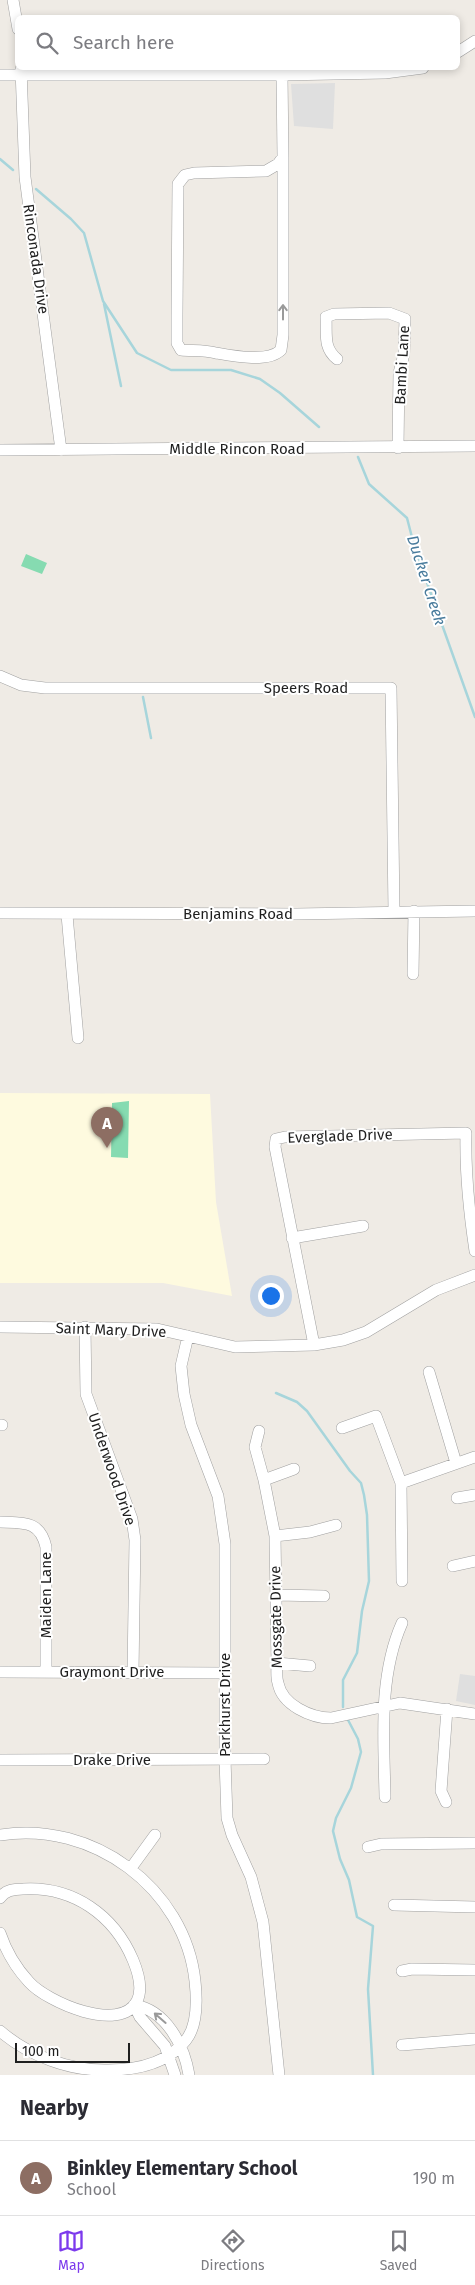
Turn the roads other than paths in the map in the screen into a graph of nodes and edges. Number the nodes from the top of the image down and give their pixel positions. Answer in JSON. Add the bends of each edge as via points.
{"nodes":[{"id":1,"x":13,"y":0,"type":"edge"},
{"id":2,"x":16,"y":15,"type":"edge"},
{"id":3,"x":475,"y":41,"type":"edge"},
{"id":4,"x":460,"y":51,"type":"edge"},
{"id":5,"x":408,"y":70,"type":"edge"},
{"id":6,"x":21,"y":71,"type":"edge"},
{"id":7,"x":0,"y":75,"type":"edge"},
{"id":8,"x":282,"y":75,"type":"junction"},
{"id":9,"x":283,"y":157,"type":"junction"},
{"id":10,"x":337,"y":359,"type":"dead end"},
{"id":11,"x":475,"y":446,"type":"edge"},
{"id":12,"x":398,"y":448,"type":"junction"},
{"id":13,"x":0,"y":450,"type":"edge"},
{"id":14,"x":61,"y":450,"type":"junction"},
{"id":15,"x":0,"y":676,"type":"edge"},
{"id":16,"x":394,"y":911,"type":"junction"},
{"id":17,"x":475,"y":911,"type":"edge"},
{"id":18,"x":414,"y":912,"type":"junction"},
{"id":19,"x":0,"y":913,"type":"edge"},
{"id":20,"x":67,"y":915,"type":"junction"},
{"id":21,"x":412,"y":974,"type":"dead end"},
{"id":22,"x":78,"y":1038,"type":"dead end"},
{"id":23,"x":363,"y":1226,"type":"dead end"},
{"id":24,"x":292,"y":1238,"type":"junction"},
{"id":25,"x":475,"y":1251,"type":"edge"},
{"id":26,"x":475,"y":1275,"type":"edge"},
{"id":27,"x":0,"y":1327,"type":"edge"},
{"id":28,"x":85,"y":1327,"type":"junction"},
{"id":29,"x":188,"y":1336,"type":"junction"},
{"id":30,"x":314,"y":1345,"type":"junction"},
{"id":31,"x":429,"y":1372,"type":"dead end"},
{"id":32,"x":342,"y":1428,"type":"dead end"},
{"id":33,"x":259,"y":1431,"type":"dead end"},
{"id":34,"x":475,"y":1457,"type":"edge"},
{"id":35,"x":456,"y":1463,"type":"junction"},
{"id":36,"x":294,"y":1469,"type":"dead end"},
{"id":37,"x":264,"y":1480,"type":"junction"},
{"id":38,"x":401,"y":1483,"type":"junction"},
{"id":39,"x":475,"y":1494,"type":"edge"},
{"id":40,"x":457,"y":1498,"type":"dead end"},
{"id":41,"x":0,"y":1522,"type":"edge"},
{"id":42,"x":336,"y":1525,"type":"dead end"},
{"id":43,"x":275,"y":1536,"type":"junction"},
{"id":44,"x":475,"y":1561,"type":"edge"},
{"id":45,"x":453,"y":1566,"type":"dead end"},
{"id":46,"x":402,"y":1581,"type":"dead end"},
{"id":47,"x":277,"y":1595,"type":"junction"},
{"id":48,"x":324,"y":1596,"type":"dead end"},
{"id":49,"x":402,"y":1624,"type":"dead end"},
{"id":50,"x":276,"y":1663,"type":"junction"},
{"id":51,"x":310,"y":1666,"type":"dead end"},
{"id":52,"x":0,"y":1672,"type":"edge"},
{"id":53,"x":46,"y":1672,"type":"junction"},
{"id":54,"x":133,"y":1672,"type":"junction"},
{"id":55,"x":224,"y":1673,"type":"junction"},
{"id":56,"x":384,"y":1706,"type":"junction"},
{"id":57,"x":447,"y":1709,"type":"junction"},
{"id":58,"x":475,"y":1714,"type":"edge"},
{"id":59,"x":225,"y":1759,"type":"junction"},
{"id":60,"x":264,"y":1759,"type":"dead end"},
{"id":61,"x":0,"y":1760,"type":"edge"},
{"id":62,"x":385,"y":1797,"type":"dead end"},
{"id":63,"x":446,"y":1802,"type":"dead end"},
{"id":64,"x":0,"y":1835,"type":"edge"},
{"id":65,"x":155,"y":1835,"type":"dead end"},
{"id":66,"x":475,"y":1843,"type":"edge"},
{"id":67,"x":368,"y":1847,"type":"dead end"},
{"id":68,"x":131,"y":1868,"type":"junction"},
{"id":69,"x":0,"y":1898,"type":"edge"},
{"id":70,"x":394,"y":1905,"type":"dead end"},
{"id":71,"x":475,"y":1907,"type":"edge"},
{"id":72,"x":0,"y":1933,"type":"edge"},
{"id":73,"x":475,"y":1970,"type":"edge"},
{"id":74,"x":402,"y":1971,"type":"dead end"},
{"id":75,"x":134,"y":2005,"type":"junction"},
{"id":76,"x":0,"y":2031,"type":"edge"},
{"id":77,"x":475,"y":2039,"type":"edge"},
{"id":78,"x":402,"y":2045,"type":"dead end"},
{"id":79,"x":180,"y":2046,"type":"junction"},
{"id":80,"x":169,"y":2055,"type":"junction"},
{"id":81,"x":175,"y":2075,"type":"edge"},
{"id":82,"x":189,"y":2075,"type":"edge"},
{"id":83,"x":279,"y":2075,"type":"edge"}],
"edges":[{"from":1,"to":2,"type":"street"},
{"from":3,"to":4,"type":"street"},
{"from":5,"to":8,"type":"street"},
{"from":6,"to":7,"type":"street"},
{"from":6,"to":8,"type":"street"},
{"from":6,"to":14,"type":"street","name":"Rinconada Drive","via":[[25,177]]},
{"from":8,"to":9,"type":"street"},
{"from":9,"to":9,"type":"street","one_way":true,"via":[[266,171],[194,173],[186,175],[178,184],[177,315],[181,350],[216,352],[230,357],[273,356],[281,350],[284,335]]},
{"from":10,"to":12,"type":"street","name":"Bambi Lane","via":[[326,345],[326,318],[334,314],[389,313],[405,319],[404,354],[399,373]]},
{"from":11,"to":12,"type":"street","name":"Middle Rincon Road"},
{"from":12,"to":14,"type":"street","name":"Middle Rincon Road"},
{"from":13,"to":14,"type":"street","name":"Middle Rincon Road"},
{"from":15,"to":16,"type":"street","name":"Speers Road","via":[[21,685],[45,688],[392,688]]},
{"from":16,"to":18,"type":"street","name":"Benjamins Road"},
{"from":16,"to":20,"type":"street","name":"Benjamins Road"},
{"from":17,"to":18,"type":"street","name":"Benjamins Road"},
{"from":18,"to":21,"type":"street"},
{"from":19,"to":20,"type":"street","name":"Benjamins Road"},
{"from":20,"to":22,"type":"street"},
{"from":23,"to":24,"type":"street"},
{"from":24,"to":25,"type":"street","name":"Everglade Drive","via":[[276,1139],[466,1133],[465,1171]]},
{"from":24,"to":30,"type":"street","name":"Everglade Drive"},
{"from":26,"to":30,"type":"street","name":"Saint Mary Drive","via":[[436,1290],[366,1332]]},
{"from":27,"to":28,"type":"street","name":"Saint Mary Drive"},
{"from":28,"to":29,"type":"street","name":"Saint Mary Drive","via":[[157,1328]]},
{"from":28,"to":54,"type":"street","name":"Underwood Drive","via":[[86,1394],[132,1519],[135,1540]]},
{"from":29,"to":30,"type":"street","name":"Saint Mary Drive","via":[[235,1347]]},
{"from":29,"to":55,"type":"street","name":"Parkhurst Drive","via":[[181,1366],[184,1394],[222,1517]]},
{"from":31,"to":35,"type":"street"},
{"from":32,"to":38,"type":"street","via":[[376,1416]]},
{"from":33,"to":37,"type":"street","name":"Mossgate Drive","via":[[255,1447]]},
{"from":34,"to":35,"type":"street"},
{"from":35,"to":38,"type":"street"},
{"from":36,"to":37,"type":"street"},
{"from":37,"to":43,"type":"street","name":"Mossgate Drive"},
{"from":38,"to":46,"type":"street"},
{"from":39,"to":40,"type":"street"},
{"from":41,"to":53,"type":"street","name":"Maiden Lane","via":[[26,1523],[41,1532],[45,1539]]},
{"from":42,"to":43,"type":"street"},
{"from":43,"to":47,"type":"street","name":"Mossgate Drive"},
{"from":44,"to":45,"type":"street"},
{"from":47,"to":48,"type":"street"},
{"from":47,"to":50,"type":"street","name":"Mossgate Drive"},
{"from":49,"to":56,"type":"street","via":[[393,1643]]},
{"from":50,"to":51,"type":"street"},
{"from":50,"to":56,"type":"street","name":"Mossgate Drive","via":[[278,1684],[290,1702],[319,1718]]},
{"from":52,"to":53,"type":"street","name":"Graymont Drive"},
{"from":53,"to":54,"type":"street","name":"Graymont Drive"},
{"from":54,"to":55,"type":"street","name":"Graymont Drive"},
{"from":55,"to":59,"type":"street","name":"Parkhurst Drive"},
{"from":56,"to":57,"type":"street","name":"Mossgate Drive","via":[[400,1703]]},
{"from":56,"to":62,"type":"street"},
{"from":57,"to":58,"type":"street","name":"Mossgate Drive"},
{"from":57,"to":63,"type":"street","via":[[441,1792]]},
{"from":59,"to":60,"type":"street","name":"Drake Drive"},
{"from":59,"to":61,"type":"street","name":"Drake Drive"},
{"from":59,"to":83,"type":"street","name":"Parkhurst Drive","via":[[227,1818],[251,1877],[263,1922]]},
{"from":64,"to":68,"type":"street","via":[[64,1837],[104,1851]]},
{"from":65,"to":68,"type":"street"},
{"from":66,"to":67,"type":"street","via":[[381,1844]]},
{"from":68,"to":79,"type":"street","via":[[167,1907],[186,1942],[194,1970],[197,1996],[194,2019],[190,2033]]},
{"from":69,"to":75,"type":"street","via":[[15,1889],[47,1889],[85,1903],[101,1914],[116,1928],[136,1967],[140,1991]]},
{"from":70,"to":71,"type":"street"},
{"from":72,"to":75,"type":"street","via":[[15,1965],[30,1984],[54,2000],[96,2014],[122,2014]]},
{"from":73,"to":74,"type":"street"},
{"from":79,"to":75,"type":"street","one_way":true,"via":[[166,2022],[148,2007]]},
{"from":75,"to":80,"type":"street"},
{"from":76,"to":80,"type":"street","via":[[35,2053],[69,2066],[125,2070],[147,2066]]},
{"from":77,"to":78,"type":"street"},
{"from":79,"to":80,"type":"street"},
{"from":79,"to":82,"type":"street"},
{"from":80,"to":81,"type":"street"}]}
